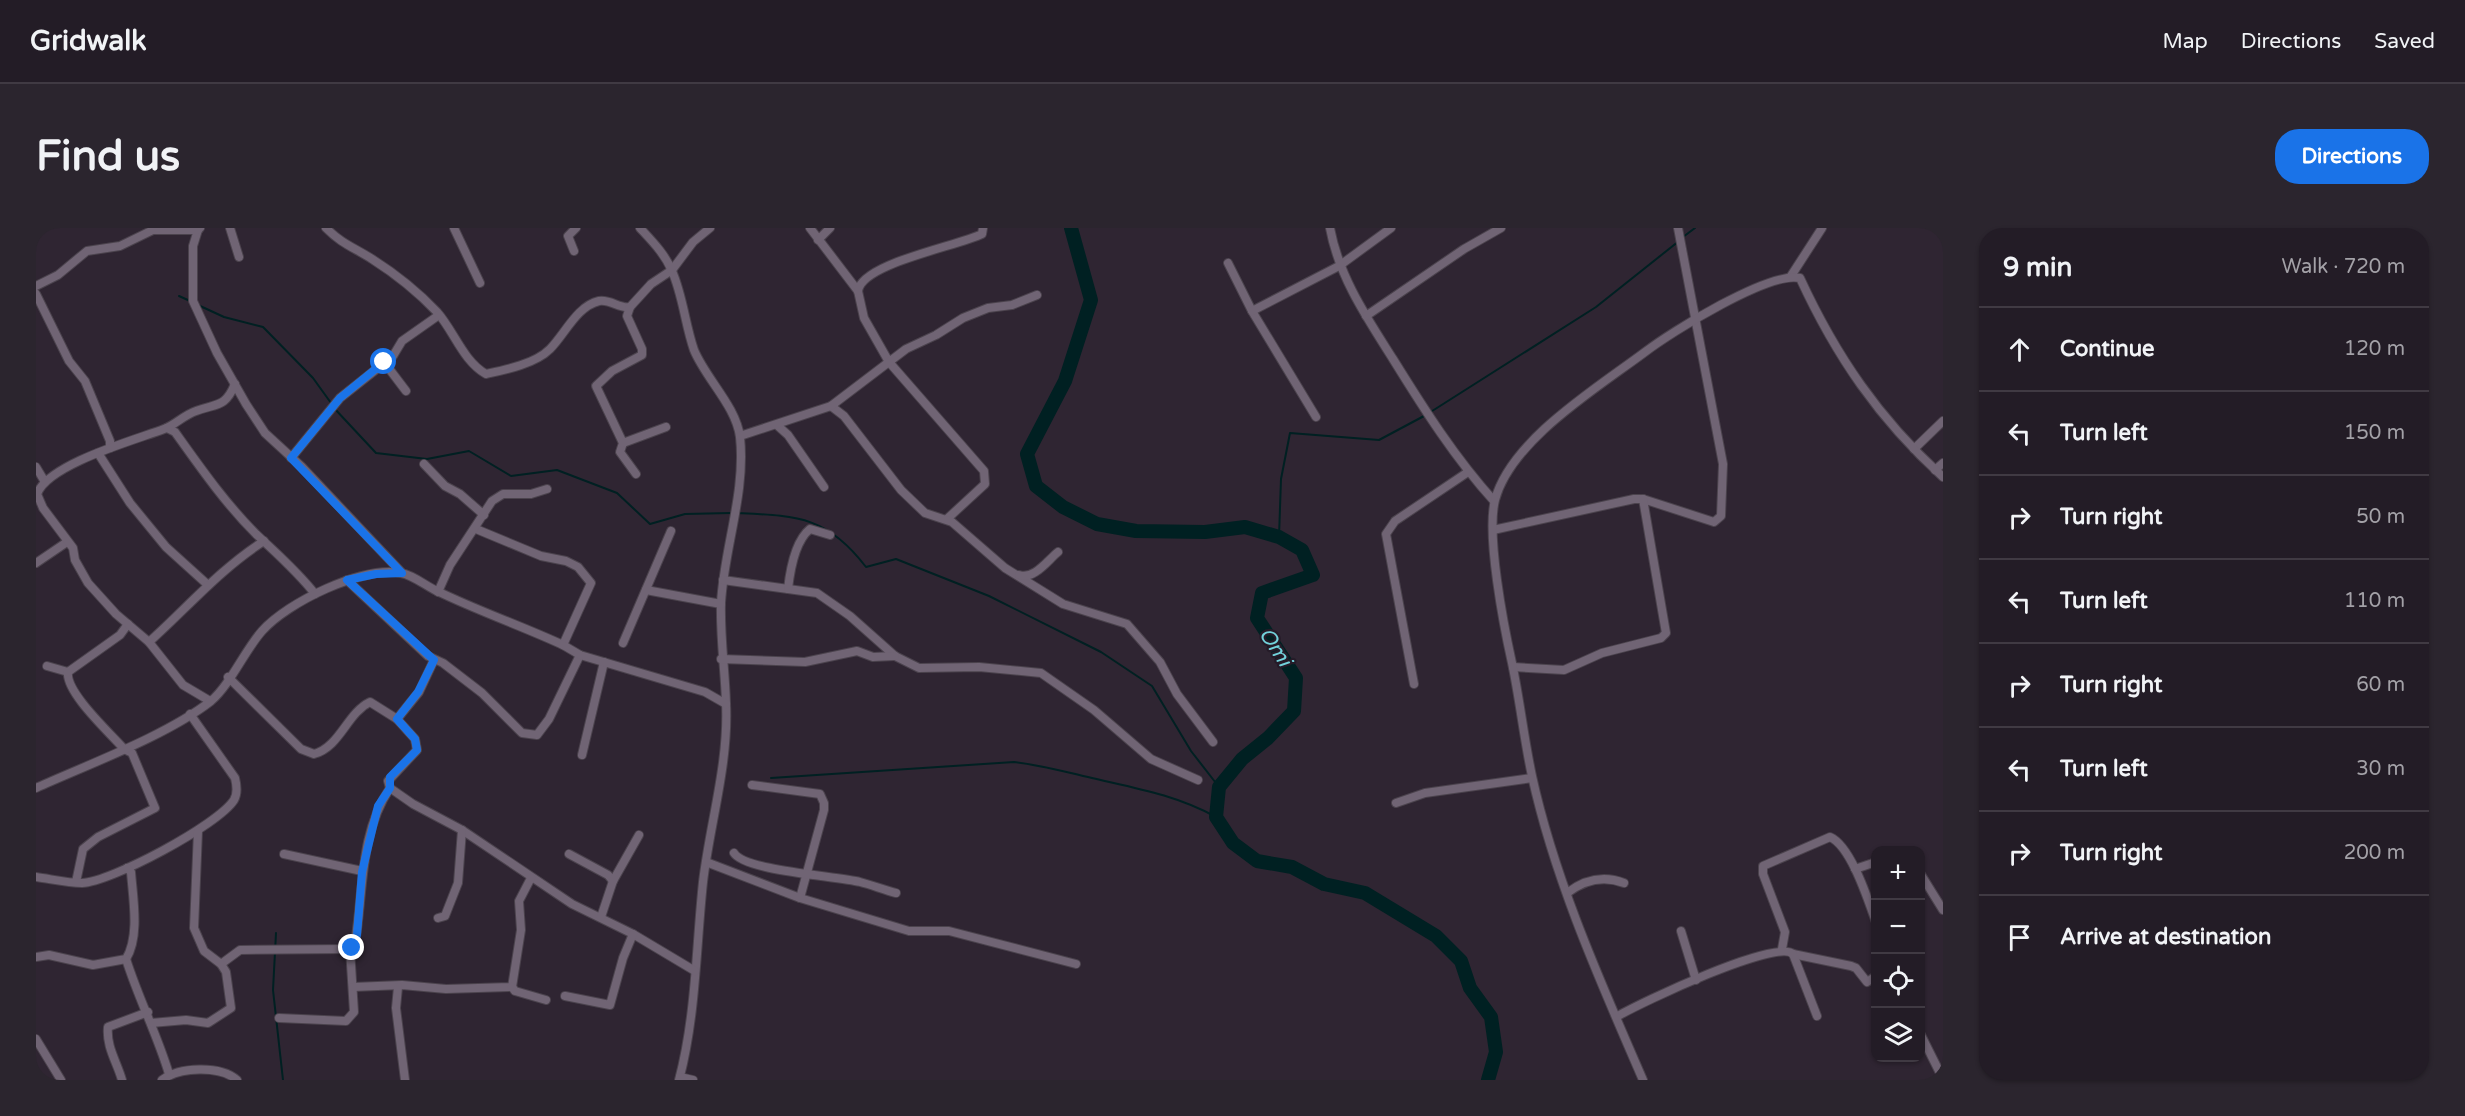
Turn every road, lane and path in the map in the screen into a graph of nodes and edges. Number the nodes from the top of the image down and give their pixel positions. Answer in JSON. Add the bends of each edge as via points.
{"nodes":[{"id":1,"x":230,"y":228,"type":"edge"},
{"id":2,"x":326,"y":228,"type":"edge"},
{"id":3,"x":454,"y":228,"type":"edge"},
{"id":4,"x":576,"y":228,"type":"edge"},
{"id":5,"x":640,"y":228,"type":"edge"},
{"id":6,"x":710,"y":228,"type":"edge"},
{"id":7,"x":810,"y":228,"type":"edge"},
{"id":8,"x":830,"y":228,"type":"edge"},
{"id":9,"x":983,"y":228,"type":"edge"},
{"id":10,"x":1330,"y":228,"type":"edge"},
{"id":11,"x":1391,"y":228,"type":"edge"},
{"id":12,"x":1501,"y":228,"type":"edge"},
{"id":13,"x":1678,"y":228,"type":"edge"},
{"id":14,"x":1822,"y":228,"type":"edge"},
{"id":15,"x":199,"y":229,"type":"edge"},
{"id":16,"x":818,"y":240,"type":"junction"},
{"id":17,"x":574,"y":251,"type":"dead end"},
{"id":18,"x":239,"y":257,"type":"dead end"},
{"id":19,"x":1228,"y":263,"type":"dead end"},
{"id":20,"x":1339,"y":266,"type":"junction"},
{"id":21,"x":672,"y":270,"type":"junction"},
{"id":22,"x":1791,"y":276,"type":"junction"},
{"id":23,"x":480,"y":283,"type":"dead end"},
{"id":24,"x":36,"y":286,"type":"edge"},
{"id":25,"x":858,"y":291,"type":"junction"},
{"id":26,"x":36,"y":294,"type":"edge"},
{"id":27,"x":1037,"y":295,"type":"dead end"},
{"id":28,"x":630,"y":308,"type":"junction"},
{"id":29,"x":1252,"y":311,"type":"junction"},
{"id":30,"x":439,"y":315,"type":"junction"},
{"id":31,"x":1366,"y":316,"type":"junction"},
{"id":32,"x":1694,"y":320,"type":"junction"},
{"id":33,"x":384,"y":362,"type":"junction"},
{"id":34,"x":889,"y":362,"type":"junction"},
{"id":35,"x":235,"y":384,"type":"junction"},
{"id":36,"x":406,"y":391,"type":"dead end"},
{"id":37,"x":831,"y":406,"type":"junction"},
{"id":38,"x":1316,"y":417,"type":"dead end"},
{"id":39,"x":1943,"y":421,"type":"edge"},
{"id":40,"x":778,"y":426,"type":"junction"},
{"id":41,"x":666,"y":427,"type":"dead end"},
{"id":42,"x":167,"y":428,"type":"junction"},
{"id":43,"x":740,"y":436,"type":"junction"},
{"id":44,"x":623,"y":443,"type":"junction"},
{"id":45,"x":110,"y":448,"type":"junction"},
{"id":46,"x":1914,"y":449,"type":"junction"},
{"id":47,"x":98,"y":453,"type":"junction"},
{"id":48,"x":291,"y":458,"type":"junction"},
{"id":49,"x":1943,"y":463,"type":"edge"},
{"id":50,"x":424,"y":464,"type":"dead end"},
{"id":51,"x":36,"y":467,"type":"edge"},
{"id":52,"x":1935,"y":470,"type":"junction"},
{"id":53,"x":1468,"y":472,"type":"junction"},
{"id":54,"x":636,"y":474,"type":"dead end"},
{"id":55,"x":1943,"y":477,"type":"edge"},
{"id":56,"x":45,"y":482,"type":"junction"},
{"id":57,"x":824,"y":487,"type":"dead end"},
{"id":58,"x":548,"y":489,"type":"dead end"},
{"id":59,"x":1643,"y":499,"type":"junction"},
{"id":60,"x":1494,"y":501,"type":"junction"},
{"id":61,"x":484,"y":515,"type":"junction"},
{"id":62,"x":946,"y":519,"type":"junction"},
{"id":63,"x":476,"y":529,"type":"junction"},
{"id":64,"x":1493,"y":530,"type":"junction"},
{"id":65,"x":671,"y":531,"type":"dead end"},
{"id":66,"x":830,"y":535,"type":"dead end"},
{"id":67,"x":264,"y":541,"type":"junction"},
{"id":68,"x":67,"y":542,"type":"junction"},
{"id":69,"x":1058,"y":552,"type":"dead end"},
{"id":70,"x":36,"y":562,"type":"edge"},
{"id":71,"x":402,"y":573,"type":"junction"},
{"id":72,"x":1015,"y":574,"type":"junction"},
{"id":73,"x":347,"y":580,"type":"junction"},
{"id":74,"x":723,"y":580,"type":"junction"},
{"id":75,"x":208,"y":585,"type":"junction"},
{"id":76,"x":788,"y":589,"type":"junction"},
{"id":77,"x":646,"y":590,"type":"junction"},
{"id":78,"x":438,"y":591,"type":"junction"},
{"id":79,"x":315,"y":594,"type":"junction"},
{"id":80,"x":721,"y":604,"type":"junction"},
{"id":81,"x":128,"y":624,"type":"junction"},
{"id":82,"x":149,"y":642,"type":"junction"},
{"id":83,"x":623,"y":643,"type":"dead end"},
{"id":84,"x":563,"y":645,"type":"junction"},
{"id":85,"x":580,"y":655,"type":"junction"},
{"id":86,"x":895,"y":656,"type":"junction"},
{"id":87,"x":721,"y":659,"type":"junction"},
{"id":88,"x":434,"y":660,"type":"junction"},
{"id":89,"x":604,"y":662,"type":"junction"},
{"id":90,"x":47,"y":666,"type":"dead end"},
{"id":91,"x":1513,"y":668,"type":"junction"},
{"id":92,"x":68,"y":672,"type":"junction"},
{"id":93,"x":228,"y":678,"type":"junction"},
{"id":94,"x":1414,"y":684,"type":"dead end"},
{"id":95,"x":210,"y":701,"type":"junction"},
{"id":96,"x":726,"y":704,"type":"junction"},
{"id":97,"x":190,"y":714,"type":"junction"},
{"id":98,"x":397,"y":719,"type":"junction"},
{"id":99,"x":1213,"y":742,"type":"dead end"},
{"id":100,"x":124,"y":749,"type":"junction"},
{"id":101,"x":582,"y":755,"type":"dead end"},
{"id":102,"x":1532,"y":778,"type":"junction"},
{"id":103,"x":1198,"y":780,"type":"dead end"},
{"id":104,"x":752,"y":785,"type":"dead end"},
{"id":105,"x":36,"y":788,"type":"edge"},
{"id":106,"x":390,"y":788,"type":"junction"},
{"id":107,"x":1396,"y":803,"type":"dead end"},
{"id":108,"x":462,"y":830,"type":"junction"},
{"id":109,"x":198,"y":831,"type":"junction"},
{"id":110,"x":639,"y":835,"type":"dead end"},
{"id":111,"x":734,"y":853,"type":"dead end"},
{"id":112,"x":284,"y":854,"type":"dead end"},
{"id":113,"x":569,"y":854,"type":"dead end"},
{"id":114,"x":706,"y":862,"type":"junction"},
{"id":115,"x":1871,"y":863,"type":"edge"},
{"id":116,"x":127,"y":868,"type":"junction"},
{"id":117,"x":1855,"y":869,"type":"junction"},
{"id":118,"x":362,"y":872,"type":"junction"},
{"id":119,"x":807,"y":876,"type":"junction"},
{"id":120,"x":36,"y":877,"type":"edge"},
{"id":121,"x":531,"y":878,"type":"junction"},
{"id":122,"x":614,"y":881,"type":"junction"},
{"id":123,"x":1925,"y":881,"type":"edge"},
{"id":124,"x":76,"y":882,"type":"junction"},
{"id":125,"x":1624,"y":883,"type":"dead end"},
{"id":126,"x":896,"y":893,"type":"dead end"},
{"id":127,"x":1567,"y":893,"type":"junction"},
{"id":128,"x":800,"y":898,"type":"junction"},
{"id":129,"x":1943,"y":910,"type":"edge"},
{"id":130,"x":1871,"y":911,"type":"edge"},
{"id":131,"x":600,"y":917,"type":"junction"},
{"id":132,"x":438,"y":918,"type":"dead end"},
{"id":133,"x":1681,"y":931,"type":"dead end"},
{"id":134,"x":633,"y":934,"type":"junction"},
{"id":135,"x":350,"y":949,"type":"junction"},
{"id":136,"x":1782,"y":949,"type":"junction"},
{"id":137,"x":1793,"y":954,"type":"junction"},
{"id":138,"x":36,"y":957,"type":"edge"},
{"id":139,"x":126,"y":959,"type":"junction"},
{"id":140,"x":221,"y":963,"type":"junction"},
{"id":141,"x":1076,"y":964,"type":"dead end"},
{"id":142,"x":695,"y":972,"type":"junction"},
{"id":143,"x":1871,"y":979,"type":"edge"},
{"id":144,"x":1696,"y":980,"type":"junction"},
{"id":145,"x":353,"y":987,"type":"junction"},
{"id":146,"x":398,"y":987,"type":"junction"},
{"id":147,"x":512,"y":987,"type":"junction"},
{"id":148,"x":565,"y":996,"type":"dead end"},
{"id":149,"x":546,"y":1000,"type":"dead end"},
{"id":150,"x":148,"y":1012,"type":"junction"},
{"id":151,"x":1618,"y":1016,"type":"junction"},
{"id":152,"x":1817,"y":1016,"type":"dead end"},
{"id":153,"x":279,"y":1018,"type":"dead end"},
{"id":154,"x":151,"y":1023,"type":"junction"},
{"id":155,"x":36,"y":1039,"type":"edge"},
{"id":156,"x":1925,"y":1043,"type":"edge"},
{"id":157,"x":166,"y":1077,"type":"edge"},
{"id":158,"x":680,"y":1079,"type":"edge"},
{"id":159,"x":1943,"y":1079,"type":"edge"},
{"id":160,"x":61,"y":1080,"type":"edge"},
{"id":161,"x":122,"y":1080,"type":"edge"},
{"id":162,"x":237,"y":1080,"type":"edge"},
{"id":163,"x":405,"y":1080,"type":"edge"},
{"id":164,"x":693,"y":1080,"type":"edge"},
{"id":165,"x":1643,"y":1080,"type":"edge"}],
"edges":[{"from":1,"to":18,"type":"street"},
{"from":2,"to":30,"type":"street","via":[[342,244],[391,273]]},
{"from":3,"to":23,"type":"street"},
{"from":4,"to":17,"type":"street","via":[[568,236]]},
{"from":5,"to":21,"type":"street","via":[[660,249]]},
{"from":6,"to":21,"type":"street","via":[[693,242]]},
{"from":7,"to":16,"type":"street"},
{"from":8,"to":16,"type":"street"},
{"from":9,"to":25,"type":"street","via":[[982,234],[969,241],[912,256],[866,279]]},
{"from":10,"to":20,"type":"street"},
{"from":11,"to":20,"type":"street"},
{"from":12,"to":31,"type":"street"},
{"from":13,"to":32,"type":"street"},
{"from":14,"to":22,"type":"street"},
{"from":15,"to":24,"type":"street","via":[[153,230],[120,246],[87,251],[58,275]]},
{"from":15,"to":35,"type":"street","via":[[193,246],[193,301]]},
{"from":16,"to":25,"type":"street"},
{"from":19,"to":29,"type":"street"},
{"from":20,"to":29,"type":"street"},
{"from":20,"to":31,"type":"street"},
{"from":21,"to":28,"type":"street","via":[[651,284]]},
{"from":21,"to":43,"type":"street","via":[[694,350],[731,409]]},
{"from":22,"to":32,"type":"street","via":[[1770,282]]},
{"from":22,"to":46,"type":"street","via":[[1800,278],[1839,356],[1875,407]]},
{"from":25,"to":34,"type":"street","via":[[864,318]]},
{"from":26,"to":45,"type":"street","via":[[69,361],[85,381]]},
{"from":27,"to":34,"type":"street","via":[[963,318]]},
{"from":28,"to":30,"type":"street","via":[[611,301],[595,303],[578,314],[548,351],[517,366],[486,374],[464,353]]},
{"from":28,"to":44,"type":"street","via":[[627,316],[642,356],[612,371],[596,386]]},
{"from":29,"to":38,"type":"street"},
{"from":30,"to":33,"type":"street","via":[[402,341]]},
{"from":31,"to":53,"type":"street"},
{"from":32,"to":59,"type":"street","via":[[1723,464],[1721,516],[1714,522]]},
{"from":32,"to":60,"type":"street","via":[[1567,408],[1506,475]]},
{"from":33,"to":36,"type":"street"},
{"from":33,"to":48,"type":"street","via":[[340,398]]},
{"from":34,"to":37,"type":"street"},
{"from":34,"to":62,"type":"street","via":[[984,471],[985,484]]},
{"from":35,"to":42,"type":"street","via":[[229,398],[220,404],[195,411]]},
{"from":35,"to":48,"type":"street","via":[[264,433]]},
{"from":37,"to":40,"type":"street"},
{"from":37,"to":62,"type":"street","via":[[844,416],[901,490],[925,513]]},
{"from":39,"to":46,"type":"street"},
{"from":40,"to":43,"type":"street"},
{"from":40,"to":57,"type":"street"},
{"from":41,"to":44,"type":"street"},
{"from":42,"to":45,"type":"street"},
{"from":42,"to":67,"type":"street","via":[[175,432],[215,487]]},
{"from":43,"to":74,"type":"street","via":[[738,491]]},
{"from":44,"to":54,"type":"street","via":[[620,452]]},
{"from":45,"to":47,"type":"street"},
{"from":46,"to":52,"type":"street"},
{"from":47,"to":56,"type":"street"},
{"from":47,"to":75,"type":"street","via":[[130,503],[166,547]]},
{"from":48,"to":71,"type":"street"},
{"from":49,"to":52,"type":"street"},
{"from":50,"to":61,"type":"street","via":[[445,486]]},
{"from":51,"to":56,"type":"street"},
{"from":52,"to":55,"type":"street"},
{"from":53,"to":60,"type":"street"},
{"from":53,"to":94,"type":"street","via":[[1395,521],[1386,534]]},
{"from":56,"to":68,"type":"street","via":[[38,497]]},
{"from":58,"to":61,"type":"street","via":[[531,494],[503,494],[492,501]]},
{"from":59,"to":64,"type":"street"},
{"from":59,"to":91,"type":"street","via":[[1666,633],[1661,638],[1602,653],[1564,670]]},
{"from":60,"to":64,"type":"street"},
{"from":61,"to":63,"type":"street"},
{"from":62,"to":72,"type":"street"},
{"from":63,"to":78,"type":"street","via":[[450,565]]},
{"from":63,"to":84,"type":"street","via":[[541,556],[566,561],[578,567],[591,583]]},
{"from":64,"to":91,"type":"street"},
{"from":65,"to":77,"type":"street"},
{"from":66,"to":76,"type":"street","via":[[810,529],[804,534]]},
{"from":67,"to":75,"type":"street"},
{"from":67,"to":79,"type":"street","via":[[299,573]]},
{"from":68,"to":70,"type":"street"},
{"from":68,"to":81,"type":"street","via":[[88,583]]},
{"from":69,"to":72,"type":"street","via":[[1034,573],[1023,577]]},
{"from":71,"to":73,"type":"street"},
{"from":71,"to":78,"type":"street"},
{"from":72,"to":99,"type":"street","via":[[1063,604],[1127,624],[1160,662],[1177,694]]},
{"from":73,"to":79,"type":"street"},
{"from":73,"to":88,"type":"street"},
{"from":74,"to":76,"type":"street"},
{"from":74,"to":80,"type":"street"},
{"from":75,"to":82,"type":"street"},
{"from":76,"to":86,"type":"street","via":[[825,598]]},
{"from":77,"to":80,"type":"street"},
{"from":77,"to":83,"type":"street"},
{"from":78,"to":84,"type":"street"},
{"from":79,"to":93,"type":"street","via":[[262,630]]},
{"from":80,"to":87,"type":"street"},
{"from":81,"to":82,"type":"street"},
{"from":81,"to":92,"type":"street"},
{"from":82,"to":95,"type":"street","via":[[183,685]]},
{"from":84,"to":85,"type":"street"},
{"from":85,"to":88,"type":"street","via":[[549,719],[537,735],[529,736],[482,693]]},
{"from":85,"to":89,"type":"street"},
{"from":86,"to":87,"type":"street","via":[[873,657],[857,651],[805,662]]},
{"from":86,"to":103,"type":"street","via":[[919,668],[980,667],[1041,673],[1094,710],[1151,759]]},
{"from":87,"to":96,"type":"street"},
{"from":88,"to":98,"type":"street","via":[[418,692]]},
{"from":89,"to":96,"type":"street","via":[[705,692]]},
{"from":89,"to":101,"type":"street"},
{"from":90,"to":92,"type":"street"},
{"from":91,"to":102,"type":"street"},
{"from":92,"to":100,"type":"street","via":[[75,694]]},
{"from":93,"to":95,"type":"street"},
{"from":93,"to":98,"type":"street","via":[[301,749],[314,754],[329,746],[362,706],[370,702]]},
{"from":95,"to":97,"type":"street"},
{"from":96,"to":114,"type":"street","via":[[719,795]]},
{"from":97,"to":100,"type":"street"},
{"from":97,"to":109,"type":"street","via":[[229,767],[237,789],[232,803]]},
{"from":98,"to":106,"type":"street","via":[[415,739],[417,750],[390,777]]},
{"from":100,"to":105,"type":"street"},
{"from":100,"to":124,"type":"street","via":[[132,753],[155,808],[98,837],[83,849]]},
{"from":102,"to":107,"type":"street","via":[[1425,793]]},
{"from":102,"to":127,"type":"street"},
{"from":104,"to":119,"type":"street","via":[[819,794],[823,799],[824,810]]},
{"from":106,"to":108,"type":"street"},
{"from":106,"to":118,"type":"street","via":[[378,806]]},
{"from":108,"to":121,"type":"street"},
{"from":108,"to":132,"type":"street","via":[[458,883],[445,916]]},
{"from":109,"to":116,"type":"street"},
{"from":109,"to":140,"type":"street","via":[[194,928],[204,951]]},
{"from":110,"to":122,"type":"street"},
{"from":111,"to":119,"type":"street","via":[[750,862]]},
{"from":112,"to":118,"type":"street"},
{"from":113,"to":122,"type":"street"},
{"from":114,"to":128,"type":"street"},
{"from":114,"to":142,"type":"street"},
{"from":115,"to":117,"type":"street"},
{"from":116,"to":124,"type":"street"},
{"from":116,"to":139,"type":"street","via":[[131,872],[134,936]]},
{"from":117,"to":130,"type":"street"},
{"from":117,"to":136,"type":"street","via":[[1838,840],[1830,837],[1763,866],[1785,932]]},
{"from":118,"to":135,"type":"street","via":[[356,943]]},
{"from":119,"to":126,"type":"street","via":[[858,882]]},
{"from":119,"to":128,"type":"street"},
{"from":120,"to":124,"type":"street"},
{"from":121,"to":131,"type":"street"},
{"from":121,"to":147,"type":"street","via":[[519,901],[521,930]]},
{"from":122,"to":131,"type":"street"},
{"from":123,"to":129,"type":"street"},
{"from":125,"to":127,"type":"street","via":[[1600,878],[1578,884]]},
{"from":127,"to":151,"type":"street","via":[[1577,925]]},
{"from":128,"to":141,"type":"street","via":[[909,930],[949,931]]},
{"from":131,"to":134,"type":"street"},
{"from":133,"to":144,"type":"street"},
{"from":134,"to":142,"type":"street"},
{"from":134,"to":148,"type":"street","via":[[610,1005]]},
{"from":135,"to":140,"type":"street","via":[[240,950]]},
{"from":135,"to":145,"type":"street"},
{"from":136,"to":137,"type":"street"},
{"from":136,"to":144,"type":"street","via":[[1738,961]]},
{"from":137,"to":143,"type":"street","via":[[1851,966],[1866,982]]},
{"from":137,"to":152,"type":"street"},
{"from":138,"to":139,"type":"street","via":[[49,955],[93,965]]},
{"from":139,"to":150,"type":"street","via":[[140,1004]]},
{"from":140,"to":154,"type":"street","via":[[229,983],[231,1008],[208,1023]]},
{"from":142,"to":158,"type":"street"},
{"from":144,"to":151,"type":"street"},
{"from":145,"to":146,"type":"street"},
{"from":145,"to":153,"type":"street","via":[[354,1012],[346,1021]]},
{"from":146,"to":147,"type":"street"},
{"from":146,"to":163,"type":"street","via":[[396,1008]]},
{"from":147,"to":149,"type":"street"},
{"from":150,"to":154,"type":"street"},
{"from":150,"to":161,"type":"street","via":[[108,1027],[107,1037]]},
{"from":151,"to":165,"type":"street"},
{"from":154,"to":157,"type":"street"},
{"from":155,"to":160,"type":"street"},
{"from":156,"to":159,"type":"street"},
{"from":157,"to":162,"type":"street","via":[[218,1070]]},
{"from":158,"to":164,"type":"street"}]}
